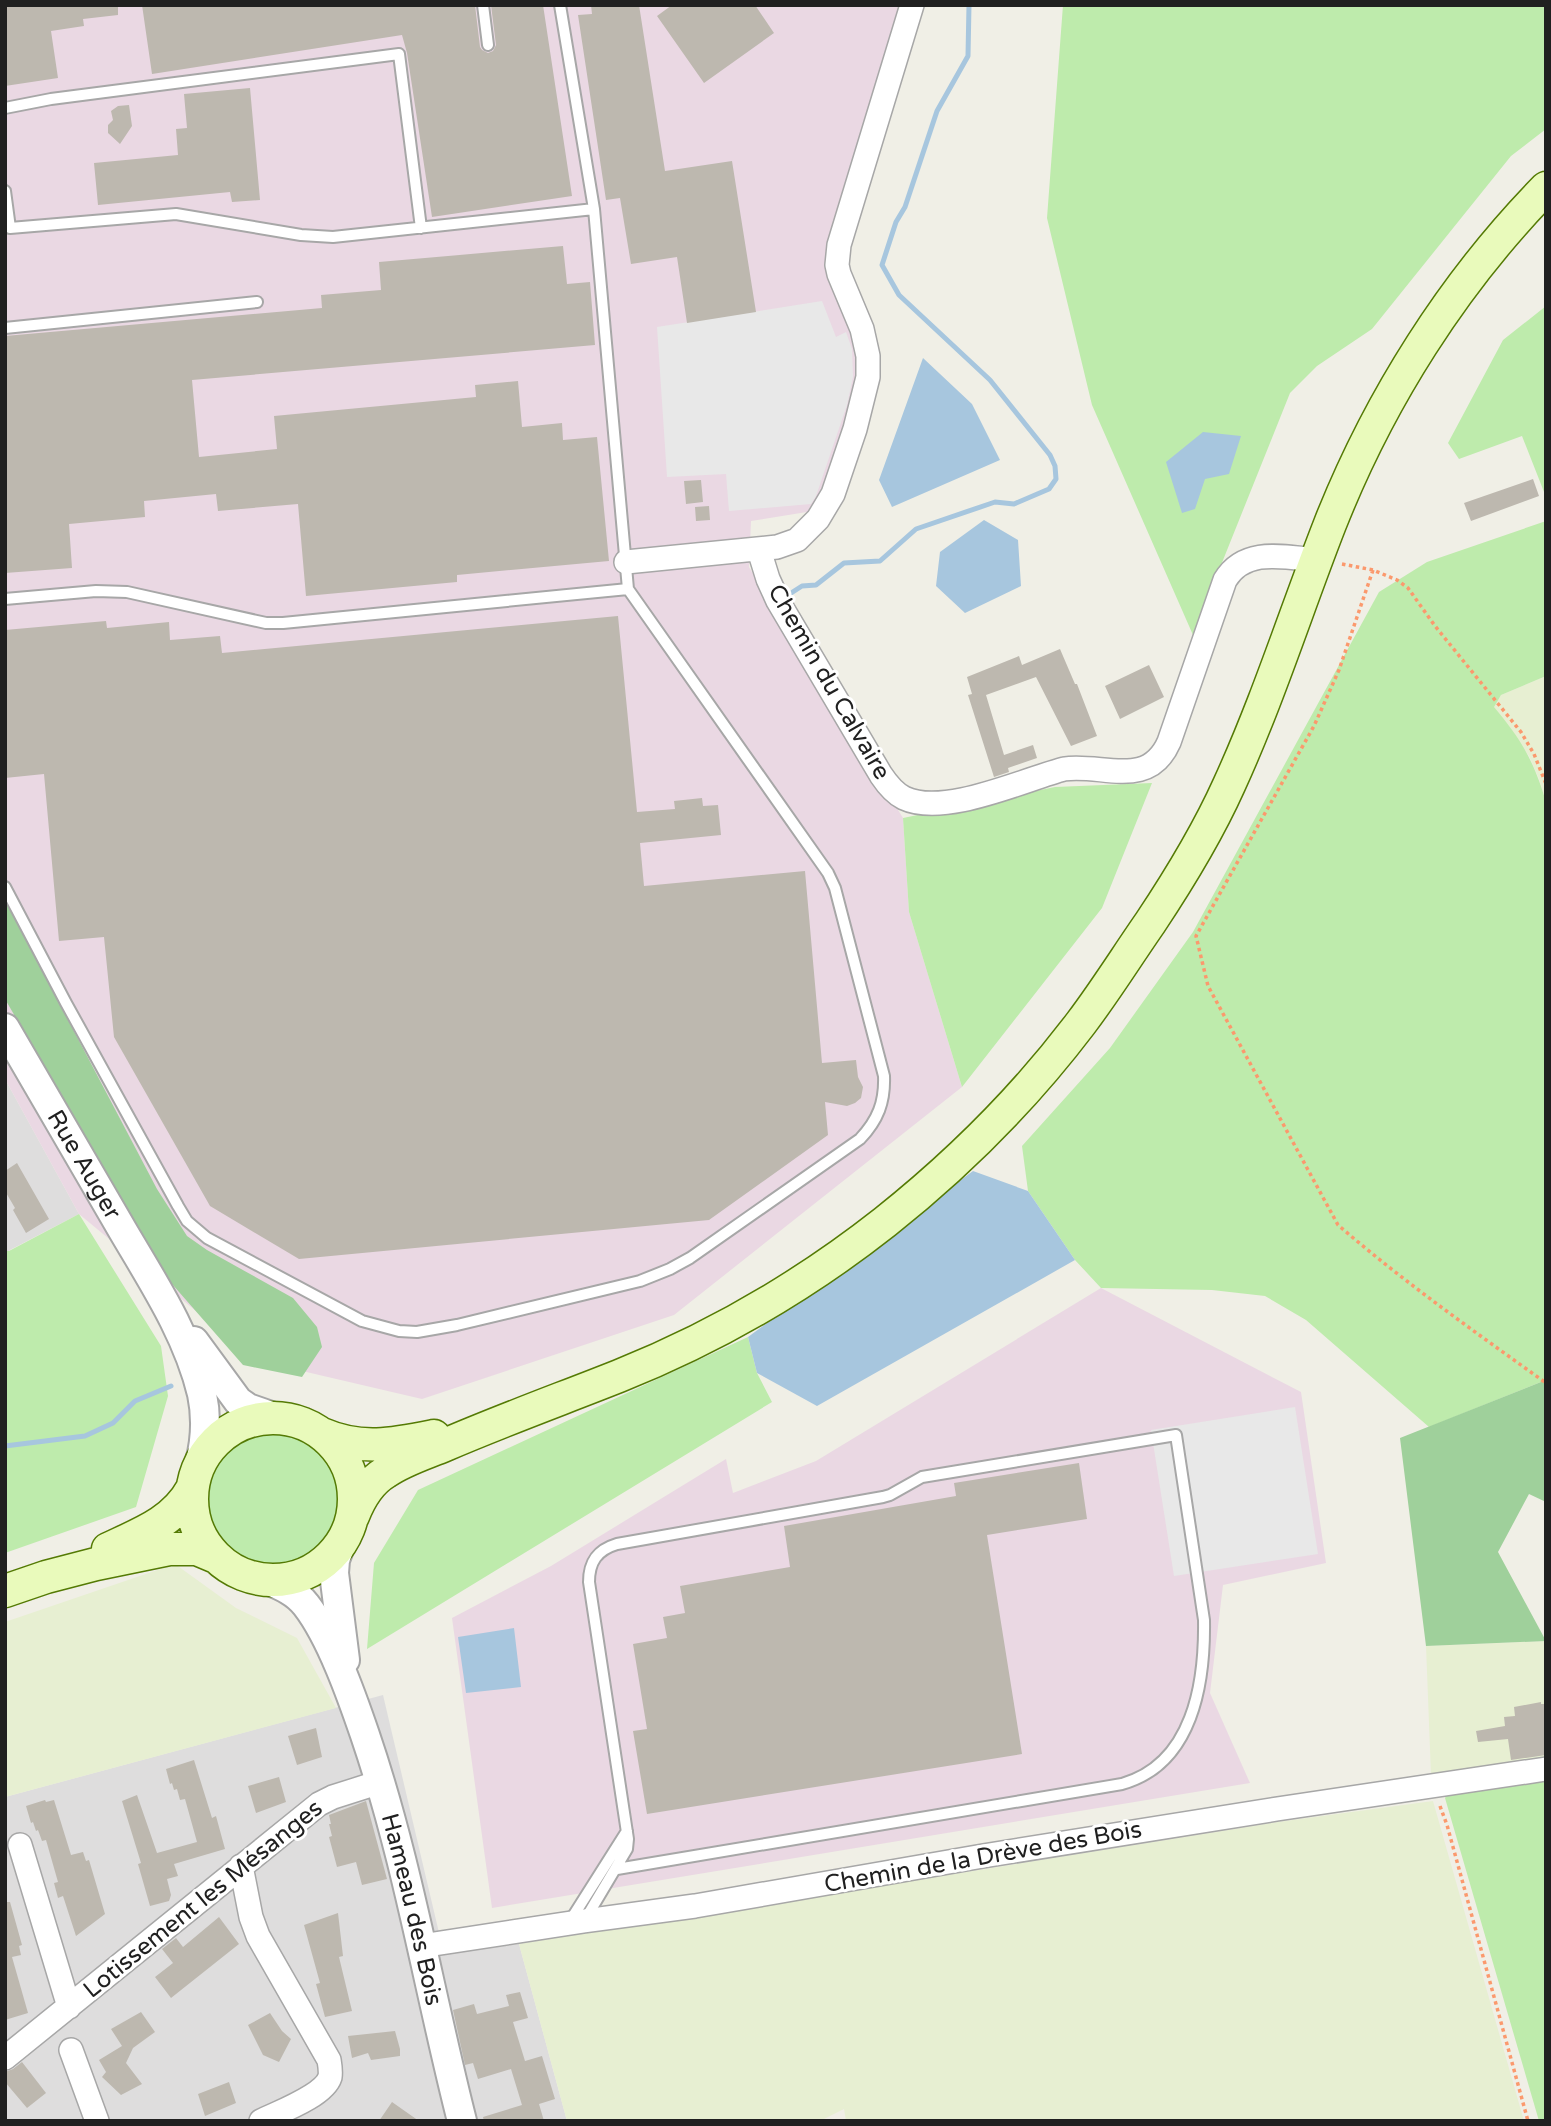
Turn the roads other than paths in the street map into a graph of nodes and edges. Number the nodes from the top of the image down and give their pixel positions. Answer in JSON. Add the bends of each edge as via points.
{"nodes":[{"id":1,"x":483,"y":5,"type":"edge"},
{"id":2,"x":560,"y":5,"type":"edge"},
{"id":3,"x":912,"y":5,"type":"edge"},
{"id":4,"x":488,"y":45,"type":"dead end"},
{"id":5,"x":5,"y":108,"type":"edge"},
{"id":6,"x":1546,"y":179,"type":"edge"},
{"id":7,"x":1546,"y":188,"type":"edge"},
{"id":8,"x":5,"y":191,"type":"edge"},
{"id":9,"x":594,"y":209,"type":"junction"},
{"id":10,"x":421,"y":228,"type":"junction"},
{"id":11,"x":257,"y":302,"type":"dead end"},
{"id":12,"x":5,"y":328,"type":"edge"},
{"id":13,"x":760,"y":550,"type":"junction"},
{"id":14,"x":1307,"y":559,"type":"junction"},
{"id":15,"x":626,"y":562,"type":"junction"},
{"id":16,"x":628,"y":589,"type":"junction"},
{"id":17,"x":5,"y":599,"type":"edge"},
{"id":18,"x":5,"y":887,"type":"edge"},
{"id":19,"x":5,"y":1028,"type":"edge"},
{"id":20,"x":163,"y":1299,"type":"junction"},
{"id":21,"x":527,"y":1410,"type":"junction"},
{"id":22,"x":274,"y":1417,"type":"junction"},
{"id":23,"x":322,"y":1434,"type":"junction"},
{"id":24,"x":196,"y":1476,"type":"junction"},
{"id":25,"x":347,"y":1530,"type":"junction"},
{"id":26,"x":216,"y":1557,"type":"junction"},
{"id":27,"x":46,"y":1577,"type":"junction"},
{"id":28,"x":267,"y":1580,"type":"junction"},
{"id":29,"x":5,"y":1591,"type":"edge"},
{"id":30,"x":354,"y":1700,"type":"junction"},
{"id":31,"x":1546,"y":1769,"type":"edge"},
{"id":32,"x":380,"y":1782,"type":"junction"},
{"id":33,"x":627,"y":1831,"type":"junction"},
{"id":34,"x":20,"y":1844,"type":"dead end"},
{"id":35,"x":241,"y":1866,"type":"junction"},
{"id":36,"x":617,"y":1869,"type":"junction"},
{"id":37,"x":577,"y":1922,"type":"junction"},
{"id":38,"x":421,"y":1946,"type":"junction"},
{"id":39,"x":69,"y":2007,"type":"junction"},
{"id":40,"x":71,"y":2050,"type":"dead end"},
{"id":41,"x":5,"y":2058,"type":"edge"},
{"id":42,"x":97,"y":2121,"type":"edge"},
{"id":43,"x":261,"y":2121,"type":"edge"},
{"id":44,"x":462,"y":2121,"type":"edge"}],
"edges":[{"from":1,"to":4,"type":"lane"},
{"from":2,"to":9,"type":"lane"},
{"from":3,"to":13,"type":"street","via":[[837,256],[868,356],[862,405],[827,508],[797,540]]},
{"from":5,"to":10,"type":"lane","via":[[399,54]]},
{"from":6,"to":14,"type":"main road","via":[[1462,269],[1386,372],[1346,444]]},
{"from":7,"to":14,"type":"main road","via":[[1470,277],[1396,388]]},
{"from":8,"to":10,"type":"lane","via":[[10,229],[176,215],[317,237]]},
{"from":9,"to":10,"type":"lane"},
{"from":9,"to":15,"type":"lane"},
{"from":11,"to":12,"type":"lane"},
{"from":13,"to":14,"type":"street","name":"Chemin du Calvaire","via":[[778,601],[881,775],[901,797],[928,802],[974,797],[1070,768],[1126,772],[1153,763],[1169,742],[1231,570],[1268,556]]},
{"from":13,"to":15,"type":"street"},
{"from":14,"to":21,"type":"main road","via":[[1150,924],[1099,999],[1031,1084],[884,1222],[807,1277],[647,1364]]},
{"from":15,"to":16,"type":"lane"},
{"from":16,"to":17,"type":"lane","via":[[283,623],[111,590]]},
{"from":16,"to":18,"type":"lane","via":[[828,873],[884,1076],[877,1118],[860,1139],[670,1269],[640,1281],[457,1325],[399,1331],[362,1321],[207,1238],[178,1206]]},
{"from":19,"to":20,"type":"street","name":"Rue Auger"},
{"from":20,"to":22,"type":"street","name":"Rue Auger","via":[[230,1392],[248,1408]]},
{"from":20,"to":24,"type":"street","name":"Rue Auger","via":[[202,1395],[206,1428]]},
{"from":21,"to":23,"type":"main road","via":[[438,1435],[383,1444],[348,1444]]},
{"from":21,"to":25,"type":"main road","via":[[387,1471],[363,1493]]},
{"from":22,"to":23,"type":"main road","via":[[304,1423]]},
{"from":22,"to":24,"type":"main road","via":[[235,1427],[218,1438]]},
{"from":23,"to":25,"type":"main road","via":[[348,1465],[355,1495]]},
{"from":24,"to":26,"type":"main road","via":[[192,1508],[196,1526]]},
{"from":24,"to":27,"type":"main road","via":[[178,1510],[155,1527]]},
{"from":25,"to":28,"type":"main road","via":[[321,1565],[286,1579]]},
{"from":25,"to":30,"type":"street","name":"Hameau des Bois","via":[[335,1560],[335,1590]]},
{"from":26,"to":27,"type":"main road","via":[[197,1549],[169,1549]]},
{"from":26,"to":28,"type":"main road","via":[[239,1573]]},
{"from":27,"to":29,"type":"main road"},
{"from":28,"to":30,"type":"street","name":"Hameau des Bois","via":[[296,1595],[310,1611]]},
{"from":30,"to":32,"type":"street","name":"Hameau des Bois"},
{"from":31,"to":37,"type":"street","name":"Chemin de la Drève des Bois"},
{"from":32,"to":35,"type":"street","name":"Lotissement les Mésanges","via":[[325,1800]]},
{"from":32,"to":38,"type":"street","name":"Hameau des Bois"},
{"from":33,"to":36,"type":"lane","via":[[628,1849]]},
{"from":33,"to":36,"type":"lane","via":[[589,1582],[591,1564],[601,1551],[617,1544],[883,1497],[922,1477],[1176,1434],[1204,1645],[1192,1717],[1156,1767],[1122,1784]]},
{"from":33,"to":37,"type":"lane"},
{"from":34,"to":39,"type":"street","name":"Lotissement les Mésanges"},
{"from":35,"to":39,"type":"street","name":"Lotissement les Mésanges"},
{"from":35,"to":43,"type":"street","via":[[258,1936],[329,2060],[331,2074],[326,2085],[306,2099]]},
{"from":36,"to":37,"type":"lane"},
{"from":37,"to":38,"type":"street","name":"Chemin de la Drève des Bois"},
{"from":38,"to":44,"type":"street","name":"Hameau des Bois"},
{"from":39,"to":41,"type":"street","name":"Lotissement les Mésanges"},
{"from":40,"to":42,"type":"street"}]}
